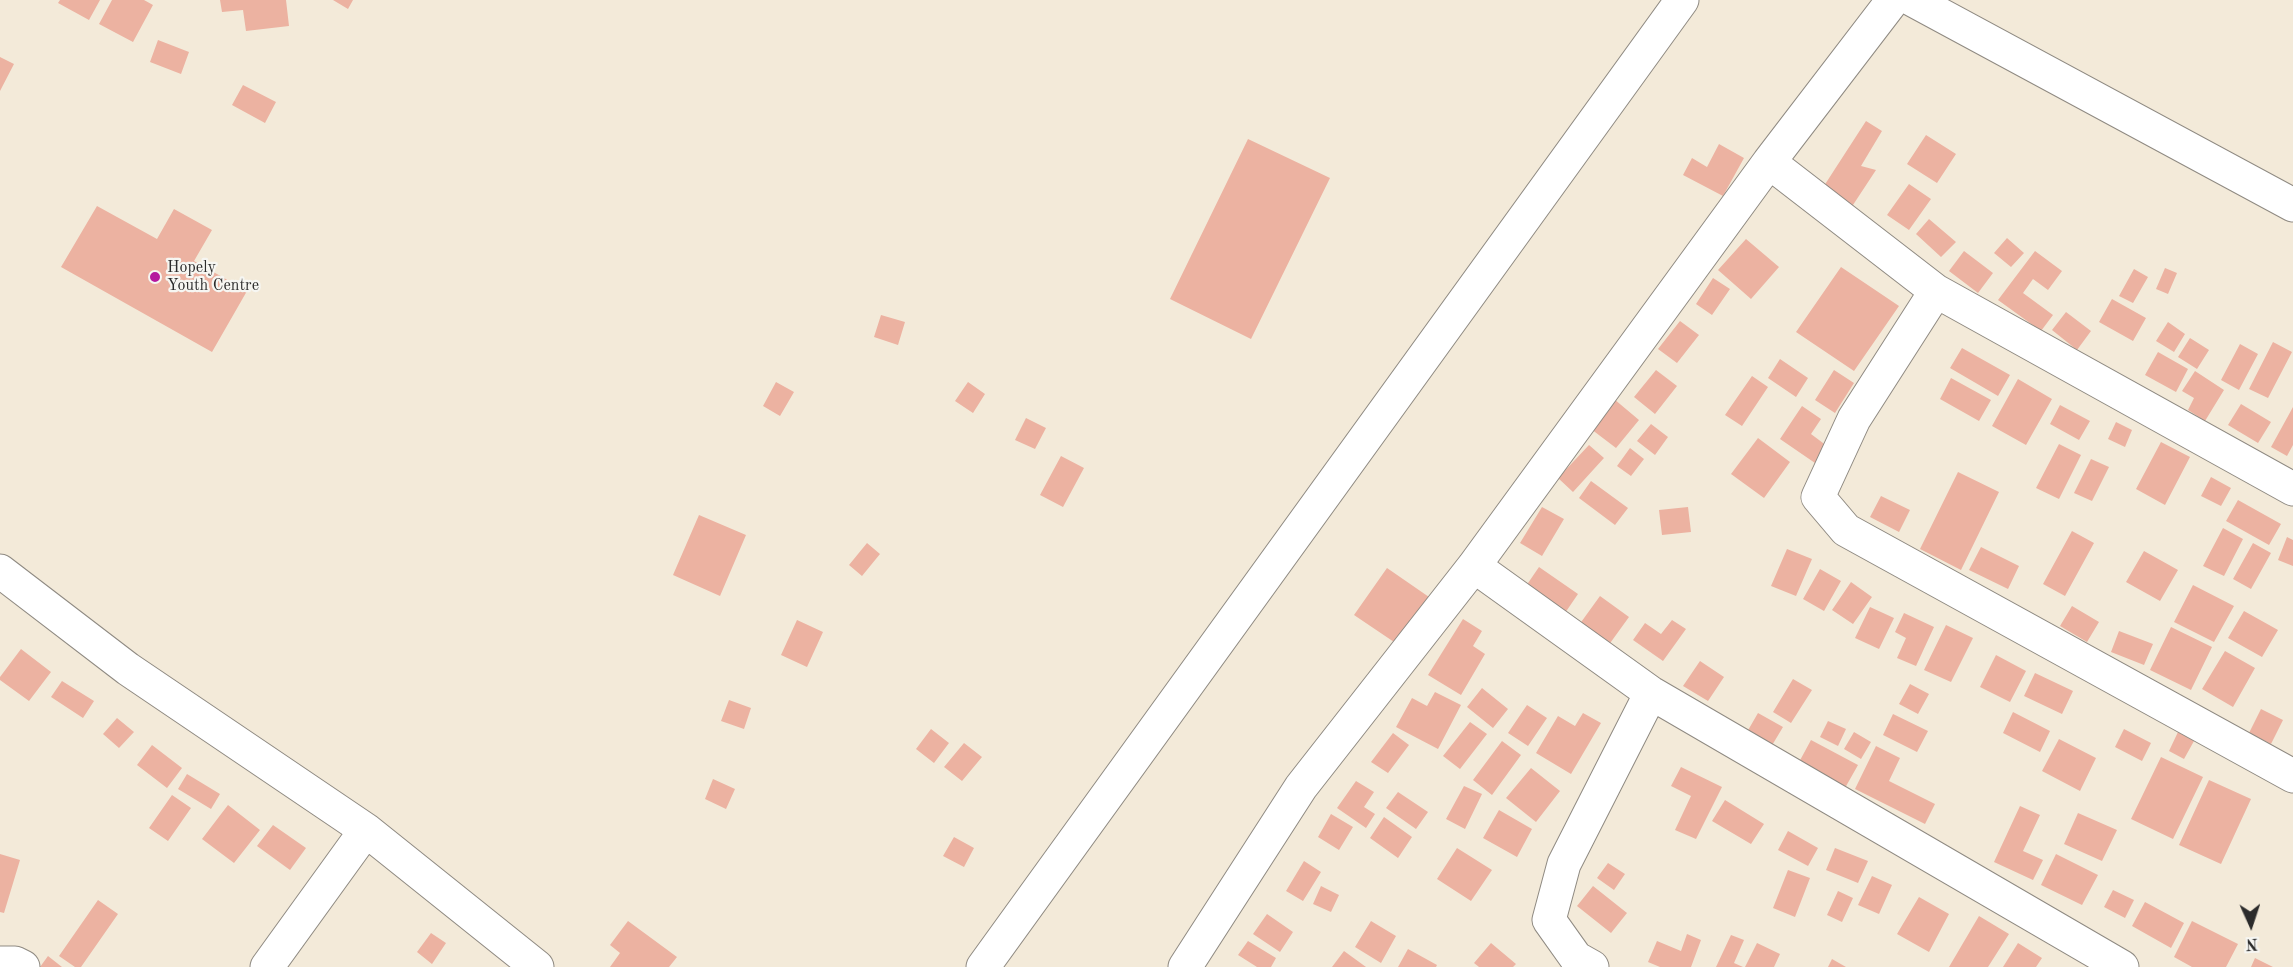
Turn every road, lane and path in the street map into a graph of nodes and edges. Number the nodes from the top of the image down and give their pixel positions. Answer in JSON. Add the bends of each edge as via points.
{"nodes":[{"id":1,"x":1682,"y":0,"type":"edge"},
{"id":2,"x":1893,"y":0,"type":"edge"},
{"id":3,"x":1913,"y":0,"type":"edge"},
{"id":4,"x":1769,"y":162,"type":"junction"},
{"id":5,"x":2293,"y":205,"type":"edge"},
{"id":6,"x":1936,"y":291,"type":"junction"},
{"id":7,"x":2293,"y":489,"type":"edge"},
{"id":8,"x":1474,"y":566,"type":"junction"},
{"id":9,"x":0,"y":571,"type":"edge"},
{"id":10,"x":1651,"y":693,"type":"junction"},
{"id":11,"x":2293,"y":776,"type":"edge"},
{"id":12,"x":366,"y":830,"type":"junction"},
{"id":13,"x":0,"y":963,"type":"edge"},
{"id":14,"x":23,"y":967,"type":"edge"},
{"id":15,"x":267,"y":967,"type":"edge"},
{"id":16,"x":537,"y":967,"type":"edge"},
{"id":17,"x":983,"y":967,"type":"edge"},
{"id":18,"x":1185,"y":967,"type":"edge"},
{"id":19,"x":1592,"y":967,"type":"edge"},
{"id":20,"x":2122,"y":967,"type":"edge"}],
"edges":[{"from":1,"to":17,"type":"street"},
{"from":2,"to":4,"type":"street"},
{"from":3,"to":5,"type":"street"},
{"from":4,"to":6,"type":"street"},
{"from":4,"to":8,"type":"street"},
{"from":6,"to":7,"type":"street"},
{"from":6,"to":11,"type":"street","via":[[1854,419],[1818,497],[1845,530]]},
{"from":8,"to":10,"type":"street"},
{"from":8,"to":18,"type":"street","via":[[1301,787]]},
{"from":9,"to":12,"type":"street","via":[[128,669]]},
{"from":10,"to":19,"type":"street","via":[[1564,864],[1549,920],[1576,958]]},
{"from":10,"to":20,"type":"street"},
{"from":12,"to":15,"type":"street"},
{"from":12,"to":16,"type":"street"},
{"from":13,"to":14,"type":"street"}]}
